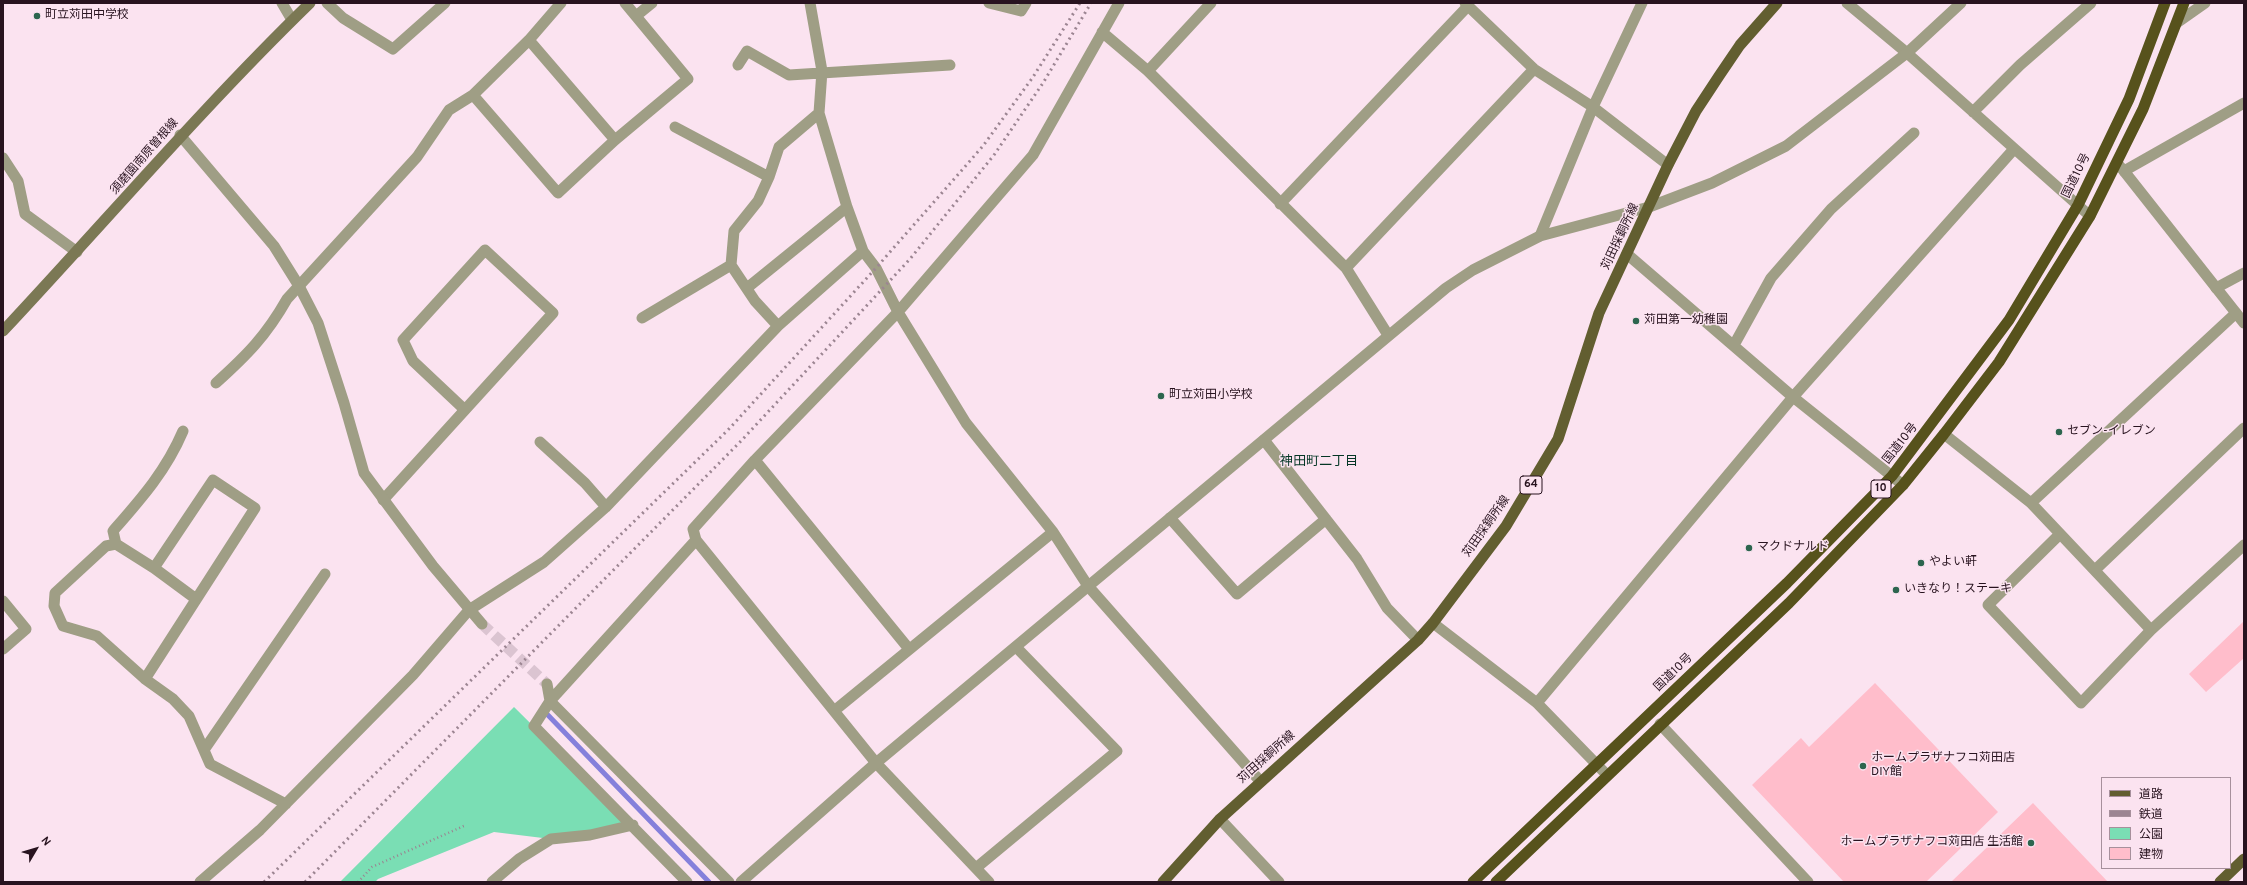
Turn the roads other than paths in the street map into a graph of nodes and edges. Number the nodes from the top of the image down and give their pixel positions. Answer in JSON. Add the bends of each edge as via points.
{"nodes":[{"id":1,"x":282,"y":3,"type":"edge"},
{"id":2,"x":310,"y":3,"type":"edge"},
{"id":3,"x":327,"y":3,"type":"edge"},
{"id":4,"x":445,"y":3,"type":"edge"},
{"id":5,"x":561,"y":3,"type":"edge"},
{"id":6,"x":625,"y":3,"type":"edge"},
{"id":7,"x":652,"y":3,"type":"edge"},
{"id":8,"x":810,"y":3,"type":"edge"},
{"id":9,"x":989,"y":3,"type":"edge"},
{"id":10,"x":1026,"y":3,"type":"edge"},
{"id":11,"x":1119,"y":3,"type":"edge"},
{"id":12,"x":1211,"y":3,"type":"edge"},
{"id":13,"x":1642,"y":3,"type":"edge"},
{"id":14,"x":1777,"y":3,"type":"edge"},
{"id":15,"x":1847,"y":3,"type":"edge"},
{"id":16,"x":1962,"y":3,"type":"edge"},
{"id":17,"x":2091,"y":3,"type":"edge"},
{"id":18,"x":2165,"y":3,"type":"edge"},
{"id":19,"x":2184,"y":3,"type":"edge"},
{"id":20,"x":2205,"y":3,"type":"edge"},
{"id":21,"x":1466,"y":5,"type":"edge"},
{"id":22,"x":636,"y":16,"type":"junction"},
{"id":23,"x":292,"y":20,"type":"junction"},
{"id":24,"x":2178,"y":22,"type":"junction"},
{"id":25,"x":1102,"y":32,"type":"junction"},
{"id":26,"x":529,"y":40,"type":"junction"},
{"id":27,"x":1907,"y":52,"type":"junction"},
{"id":28,"x":738,"y":65,"type":"dead end"},
{"id":29,"x":950,"y":65,"type":"dead end"},
{"id":30,"x":1534,"y":69,"type":"junction"},
{"id":31,"x":822,"y":71,"type":"junction"},
{"id":32,"x":1148,"y":71,"type":"junction"},
{"id":33,"x":472,"y":95,"type":"junction"},
{"id":34,"x":2244,"y":104,"type":"edge"},
{"id":35,"x":1593,"y":107,"type":"junction"},
{"id":36,"x":1973,"y":112,"type":"junction"},
{"id":37,"x":819,"y":113,"type":"junction"},
{"id":38,"x":675,"y":127,"type":"dead end"},
{"id":39,"x":1914,"y":133,"type":"dead end"},
{"id":40,"x":180,"y":135,"type":"junction"},
{"id":41,"x":616,"y":140,"type":"junction"},
{"id":42,"x":2014,"y":149,"type":"junction"},
{"id":43,"x":3,"y":158,"type":"edge"},
{"id":44,"x":1668,"y":165,"type":"junction"},
{"id":45,"x":2120,"y":167,"type":"junction"},
{"id":46,"x":769,"y":177,"type":"junction"},
{"id":47,"x":1280,"y":204,"type":"junction"},
{"id":48,"x":2078,"y":205,"type":"junction"},
{"id":49,"x":847,"y":207,"type":"junction"},
{"id":50,"x":1649,"y":207,"type":"junction"},
{"id":51,"x":2090,"y":216,"type":"junction"},
{"id":52,"x":1540,"y":236,"type":"junction"},
{"id":53,"x":863,"y":251,"type":"junction"},
{"id":54,"x":77,"y":252,"type":"junction"},
{"id":55,"x":1627,"y":254,"type":"junction"},
{"id":56,"x":731,"y":265,"type":"junction"},
{"id":57,"x":1346,"y":268,"type":"junction"},
{"id":58,"x":2244,"y":273,"type":"edge"},
{"id":59,"x":299,"y":286,"type":"junction"},
{"id":60,"x":747,"y":288,"type":"junction"},
{"id":61,"x":2216,"y":288,"type":"junction"},
{"id":62,"x":898,"y":312,"type":"junction"},
{"id":63,"x":2236,"y":313,"type":"junction"},
{"id":64,"x":642,"y":318,"type":"dead end"},
{"id":65,"x":2244,"y":323,"type":"edge"},
{"id":66,"x":778,"y":326,"type":"junction"},
{"id":67,"x":3,"y":331,"type":"edge"},
{"id":68,"x":1388,"y":335,"type":"junction"},
{"id":69,"x":1734,"y":345,"type":"junction"},
{"id":70,"x":216,"y":383,"type":"dead end"},
{"id":71,"x":1793,"y":397,"type":"junction"},
{"id":72,"x":465,"y":410,"type":"junction"},
{"id":73,"x":2244,"y":428,"type":"edge"},
{"id":74,"x":182,"y":431,"type":"dead end"},
{"id":75,"x":1944,"y":434,"type":"junction"},
{"id":76,"x":1264,"y":440,"type":"junction"},
{"id":77,"x":540,"y":442,"type":"dead end"},
{"id":78,"x":755,"y":460,"type":"junction"},
{"id":79,"x":1892,"y":476,"type":"junction"},
{"id":80,"x":1903,"y":485,"type":"junction"},
{"id":81,"x":383,"y":500,"type":"junction"},
{"id":82,"x":2031,"y":503,"type":"junction"},
{"id":83,"x":606,"y":507,"type":"junction"},
{"id":84,"x":1170,"y":518,"type":"junction"},
{"id":85,"x":1326,"y":519,"type":"junction"},
{"id":86,"x":1053,"y":532,"type":"junction"},
{"id":87,"x":2060,"y":534,"type":"junction"},
{"id":88,"x":696,"y":540,"type":"junction"},
{"id":89,"x":116,"y":544,"type":"junction"},
{"id":90,"x":2244,"y":545,"type":"edge"},
{"id":91,"x":154,"y":568,"type":"junction"},
{"id":92,"x":2095,"y":570,"type":"junction"},
{"id":93,"x":325,"y":574,"type":"dead end"},
{"id":94,"x":1088,"y":586,"type":"junction"},
{"id":95,"x":196,"y":599,"type":"junction"},
{"id":96,"x":3,"y":601,"type":"edge"},
{"id":97,"x":469,"y":610,"type":"junction"},
{"id":98,"x":1434,"y":623,"type":"junction"},
{"id":99,"x":482,"y":624,"type":"tunnel mouth"},
{"id":100,"x":2151,"y":630,"type":"junction"},
{"id":101,"x":1418,"y":640,"type":"junction"},
{"id":102,"x":1016,"y":647,"type":"junction"},
{"id":103,"x":3,"y":649,"type":"edge"},
{"id":104,"x":909,"y":649,"type":"junction"},
{"id":105,"x":145,"y":679,"type":"junction"},
{"id":106,"x":547,"y":684,"type":"tunnel mouth"},
{"id":107,"x":550,"y":701,"type":"junction"},
{"id":108,"x":1537,"y":703,"type":"junction"},
{"id":109,"x":834,"y":711,"type":"junction"},
{"id":110,"x":1660,"y":724,"type":"junction"},
{"id":111,"x":204,"y":750,"type":"junction"},
{"id":112,"x":876,"y":763,"type":"junction"},
{"id":113,"x":1597,"y":764,"type":"junction"},
{"id":114,"x":1607,"y":775,"type":"junction"},
{"id":115,"x":1260,"y":781,"type":"junction"},
{"id":116,"x":286,"y":804,"type":"junction"},
{"id":117,"x":1220,"y":819,"type":"junction"},
{"id":118,"x":633,"y":825,"type":"junction"},
{"id":119,"x":2244,"y":860,"type":"edge"},
{"id":120,"x":976,"y":868,"type":"junction"},
{"id":121,"x":200,"y":882,"type":"edge"},
{"id":122,"x":492,"y":882,"type":"edge"},
{"id":123,"x":688,"y":882,"type":"edge"},
{"id":124,"x":729,"y":882,"type":"edge"},
{"id":125,"x":741,"y":882,"type":"edge"},
{"id":126,"x":989,"y":882,"type":"edge"},
{"id":127,"x":1163,"y":882,"type":"edge"},
{"id":128,"x":1279,"y":882,"type":"edge"},
{"id":129,"x":1473,"y":882,"type":"edge"},
{"id":130,"x":1496,"y":882,"type":"edge"},
{"id":131,"x":1808,"y":882,"type":"edge"},
{"id":132,"x":2220,"y":882,"type":"edge"}],
"edges":[{"from":1,"to":23,"type":"street"},
{"from":2,"to":23,"type":"main road","name":"須磨園南原曽根線"},
{"from":3,"to":4,"type":"street","via":[[343,18],[394,49]]},
{"from":5,"to":26,"type":"street"},
{"from":6,"to":22,"type":"street"},
{"from":7,"to":22,"type":"street"},
{"from":8,"to":31,"type":"street"},
{"from":9,"to":10,"type":"street","via":[[1021,11]]},
{"from":11,"to":25,"type":"street"},
{"from":12,"to":32,"type":"street"},
{"from":13,"to":35,"type":"street"},
{"from":14,"to":44,"type":"main road","name":"苅田採銅所線","number":"64","via":[[1740,45],[1715,82],[1696,111]]},
{"from":15,"to":27,"type":"street"},
{"from":16,"to":27,"type":"street"},
{"from":17,"to":36,"type":"street","via":[[2020,65]]},
{"from":18,"to":48,"type":"highway","name":"国道10号","number":"10","via":[[2129,100]]},
{"from":19,"to":24,"type":"highway","number":"10"},
{"from":20,"to":24,"type":"street"},
{"from":21,"to":30,"type":"street"},
{"from":21,"to":47,"type":"street"},
{"from":22,"to":41,"type":"street","via":[[688,79]]},
{"from":23,"to":40,"type":"main road","name":"須磨園南原曽根線"},
{"from":24,"to":45,"type":"highway","number":"10"},
{"from":25,"to":32,"type":"street"},
{"from":25,"to":62,"type":"street","via":[[1033,155]]},
{"from":26,"to":33,"type":"street"},
{"from":26,"to":41,"type":"street"},
{"from":27,"to":36,"type":"street"},
{"from":27,"to":50,"type":"street","via":[[1786,146],[1712,183]]},
{"from":28,"to":31,"type":"street","via":[[747,51],[789,75]]},
{"from":29,"to":31,"type":"street"},
{"from":30,"to":35,"type":"street"},
{"from":30,"to":57,"type":"street"},
{"from":31,"to":37,"type":"street"},
{"from":32,"to":47,"type":"street"},
{"from":33,"to":41,"type":"street","via":[[558,193]]},
{"from":33,"to":59,"type":"street","via":[[449,110],[417,157]]},
{"from":34,"to":45,"type":"street"},
{"from":35,"to":44,"type":"street"},
{"from":35,"to":52,"type":"street"},
{"from":36,"to":42,"type":"street"},
{"from":37,"to":46,"type":"street","via":[[779,147]]},
{"from":37,"to":49,"type":"street"},
{"from":38,"to":46,"type":"street"},
{"from":39,"to":69,"type":"street","via":[[1831,209],[1772,278]]},
{"from":40,"to":54,"type":"main road","name":"須磨園南原曽根線"},
{"from":40,"to":59,"type":"street","via":[[274,246]]},
{"from":42,"to":48,"type":"street"},
{"from":42,"to":71,"type":"street"},
{"from":43,"to":54,"type":"street","via":[[18,181],[25,214]]},
{"from":44,"to":50,"type":"main road","name":"苅田採銅所線","number":"64"},
{"from":45,"to":51,"type":"highway","number":"10"},
{"from":45,"to":61,"type":"street"},
{"from":46,"to":56,"type":"street","via":[[758,201],[734,231]]},
{"from":47,"to":57,"type":"street"},
{"from":48,"to":51,"type":"street"},
{"from":48,"to":79,"type":"highway","name":"国道10号","number":"10","via":[[2009,320]]},
{"from":49,"to":53,"type":"street"},
{"from":49,"to":60,"type":"street"},
{"from":50,"to":52,"type":"street"},
{"from":50,"to":55,"type":"main road","name":"苅田採銅所線","number":"64"},
{"from":51,"to":75,"type":"highway","number":"10","via":[[1999,362]]},
{"from":52,"to":68,"type":"street","via":[[1473,270],[1446,288]]},
{"from":53,"to":62,"type":"street","via":[[876,268]]},
{"from":53,"to":66,"type":"street"},
{"from":54,"to":67,"type":"main road","name":"須磨園南原曽根線"},
{"from":55,"to":69,"type":"street"},
{"from":55,"to":98,"type":"main road","name":"苅田採銅所線","number":"64","via":[[1599,313],[1558,439],[1506,526]]},
{"from":56,"to":60,"type":"street"},
{"from":56,"to":64,"type":"street"},
{"from":57,"to":68,"type":"street"},
{"from":58,"to":61,"type":"street"},
{"from":59,"to":70,"type":"street","via":[[252,350]]},
{"from":59,"to":81,"type":"street","via":[[318,323],[364,473]]},
{"from":60,"to":66,"type":"street","via":[[755,301]]},
{"from":61,"to":63,"type":"street"},
{"from":62,"to":78,"type":"street"},
{"from":62,"to":86,"type":"street","via":[[966,423]]},
{"from":63,"to":65,"type":"street"},
{"from":63,"to":82,"type":"street"},
{"from":66,"to":83,"type":"street"},
{"from":68,"to":76,"type":"street"},
{"from":69,"to":71,"type":"street"},
{"from":71,"to":79,"type":"street"},
{"from":71,"to":108,"type":"street"},
{"from":72,"to":72,"type":"street","via":[[413,361],[403,340],[485,250],[553,313]]},
{"from":72,"to":81,"type":"street"},
{"from":73,"to":92,"type":"street"},
{"from":74,"to":89,"type":"street","via":[[173,455],[152,487],[113,531]]},
{"from":75,"to":80,"type":"highway","number":"10"},
{"from":75,"to":82,"type":"street"},
{"from":76,"to":84,"type":"street"},
{"from":76,"to":85,"type":"street"},
{"from":77,"to":83,"type":"street","via":[[585,483]]},
{"from":78,"to":88,"type":"street","via":[[693,529]]},
{"from":78,"to":104,"type":"street"},
{"from":79,"to":80,"type":"street"},
{"from":79,"to":113,"type":"highway","name":"国道10号","number":"10","via":[[1787,584]]},
{"from":80,"to":110,"type":"highway","number":"10","via":[[1789,603]]},
{"from":81,"to":97,"type":"street"},
{"from":82,"to":87,"type":"street"},
{"from":83,"to":97,"type":"street","via":[[544,562]]},
{"from":84,"to":85,"type":"street","via":[[1237,594]]},
{"from":84,"to":94,"type":"street"},
{"from":85,"to":101,"type":"street","via":[[1357,559],[1387,608]]},
{"from":86,"to":94,"type":"street"},
{"from":86,"to":104,"type":"street"},
{"from":87,"to":92,"type":"street"},
{"from":87,"to":100,"type":"street","via":[[1988,605],[2081,703]]},
{"from":88,"to":107,"type":"street"},
{"from":88,"to":109,"type":"street"},
{"from":89,"to":91,"type":"street"},
{"from":89,"to":105,"type":"street","via":[[106,546],[55,593],[54,606],[63,626],[97,636]]},
{"from":90,"to":100,"type":"street"},
{"from":91,"to":95,"type":"street"},
{"from":91,"to":95,"type":"street","via":[[213,480],[255,508]]},
{"from":92,"to":100,"type":"street"},
{"from":93,"to":111,"type":"street"},
{"from":94,"to":102,"type":"street"},
{"from":94,"to":115,"type":"street"},
{"from":95,"to":105,"type":"street"},
{"from":96,"to":103,"type":"street","via":[[26,629]]},
{"from":97,"to":99,"type":"street"},
{"from":97,"to":116,"type":"street","via":[[413,675]]},
{"from":98,"to":101,"type":"main road","name":"苅田採銅所線","number":"64"},
{"from":98,"to":108,"type":"street"},
{"from":101,"to":115,"type":"main road","name":"苅田採銅所線","number":"64"},
{"from":102,"to":112,"type":"street"},
{"from":102,"to":120,"type":"street","via":[[1117,751]]},
{"from":104,"to":109,"type":"street"},
{"from":105,"to":111,"type":"street","via":[[173,699],[189,716]]},
{"from":106,"to":107,"type":"street"},
{"from":107,"to":118,"type":"street","via":[[534,726]]},
{"from":107,"to":124,"type":"street"},
{"from":108,"to":113,"type":"street"},
{"from":109,"to":112,"type":"street"},
{"from":110,"to":114,"type":"highway","number":"10"},
{"from":110,"to":131,"type":"street"},
{"from":111,"to":116,"type":"street","via":[[210,764]]},
{"from":112,"to":120,"type":"street"},
{"from":112,"to":125,"type":"street"},
{"from":113,"to":114,"type":"street"},
{"from":113,"to":129,"type":"highway","name":"国道10号","number":"10"},
{"from":114,"to":130,"type":"highway","number":"10"},
{"from":115,"to":117,"type":"main road","name":"苅田採銅所線","number":"64"},
{"from":116,"to":121,"type":"street"},
{"from":117,"to":127,"type":"main road","name":"苅田採銅所線","number":"64"},
{"from":117,"to":128,"type":"street"},
{"from":118,"to":122,"type":"street","via":[[590,835],[551,839],[520,859]]},
{"from":118,"to":123,"type":"street"},
{"from":119,"to":132,"type":"main road"},
{"from":120,"to":126,"type":"street"}]}
